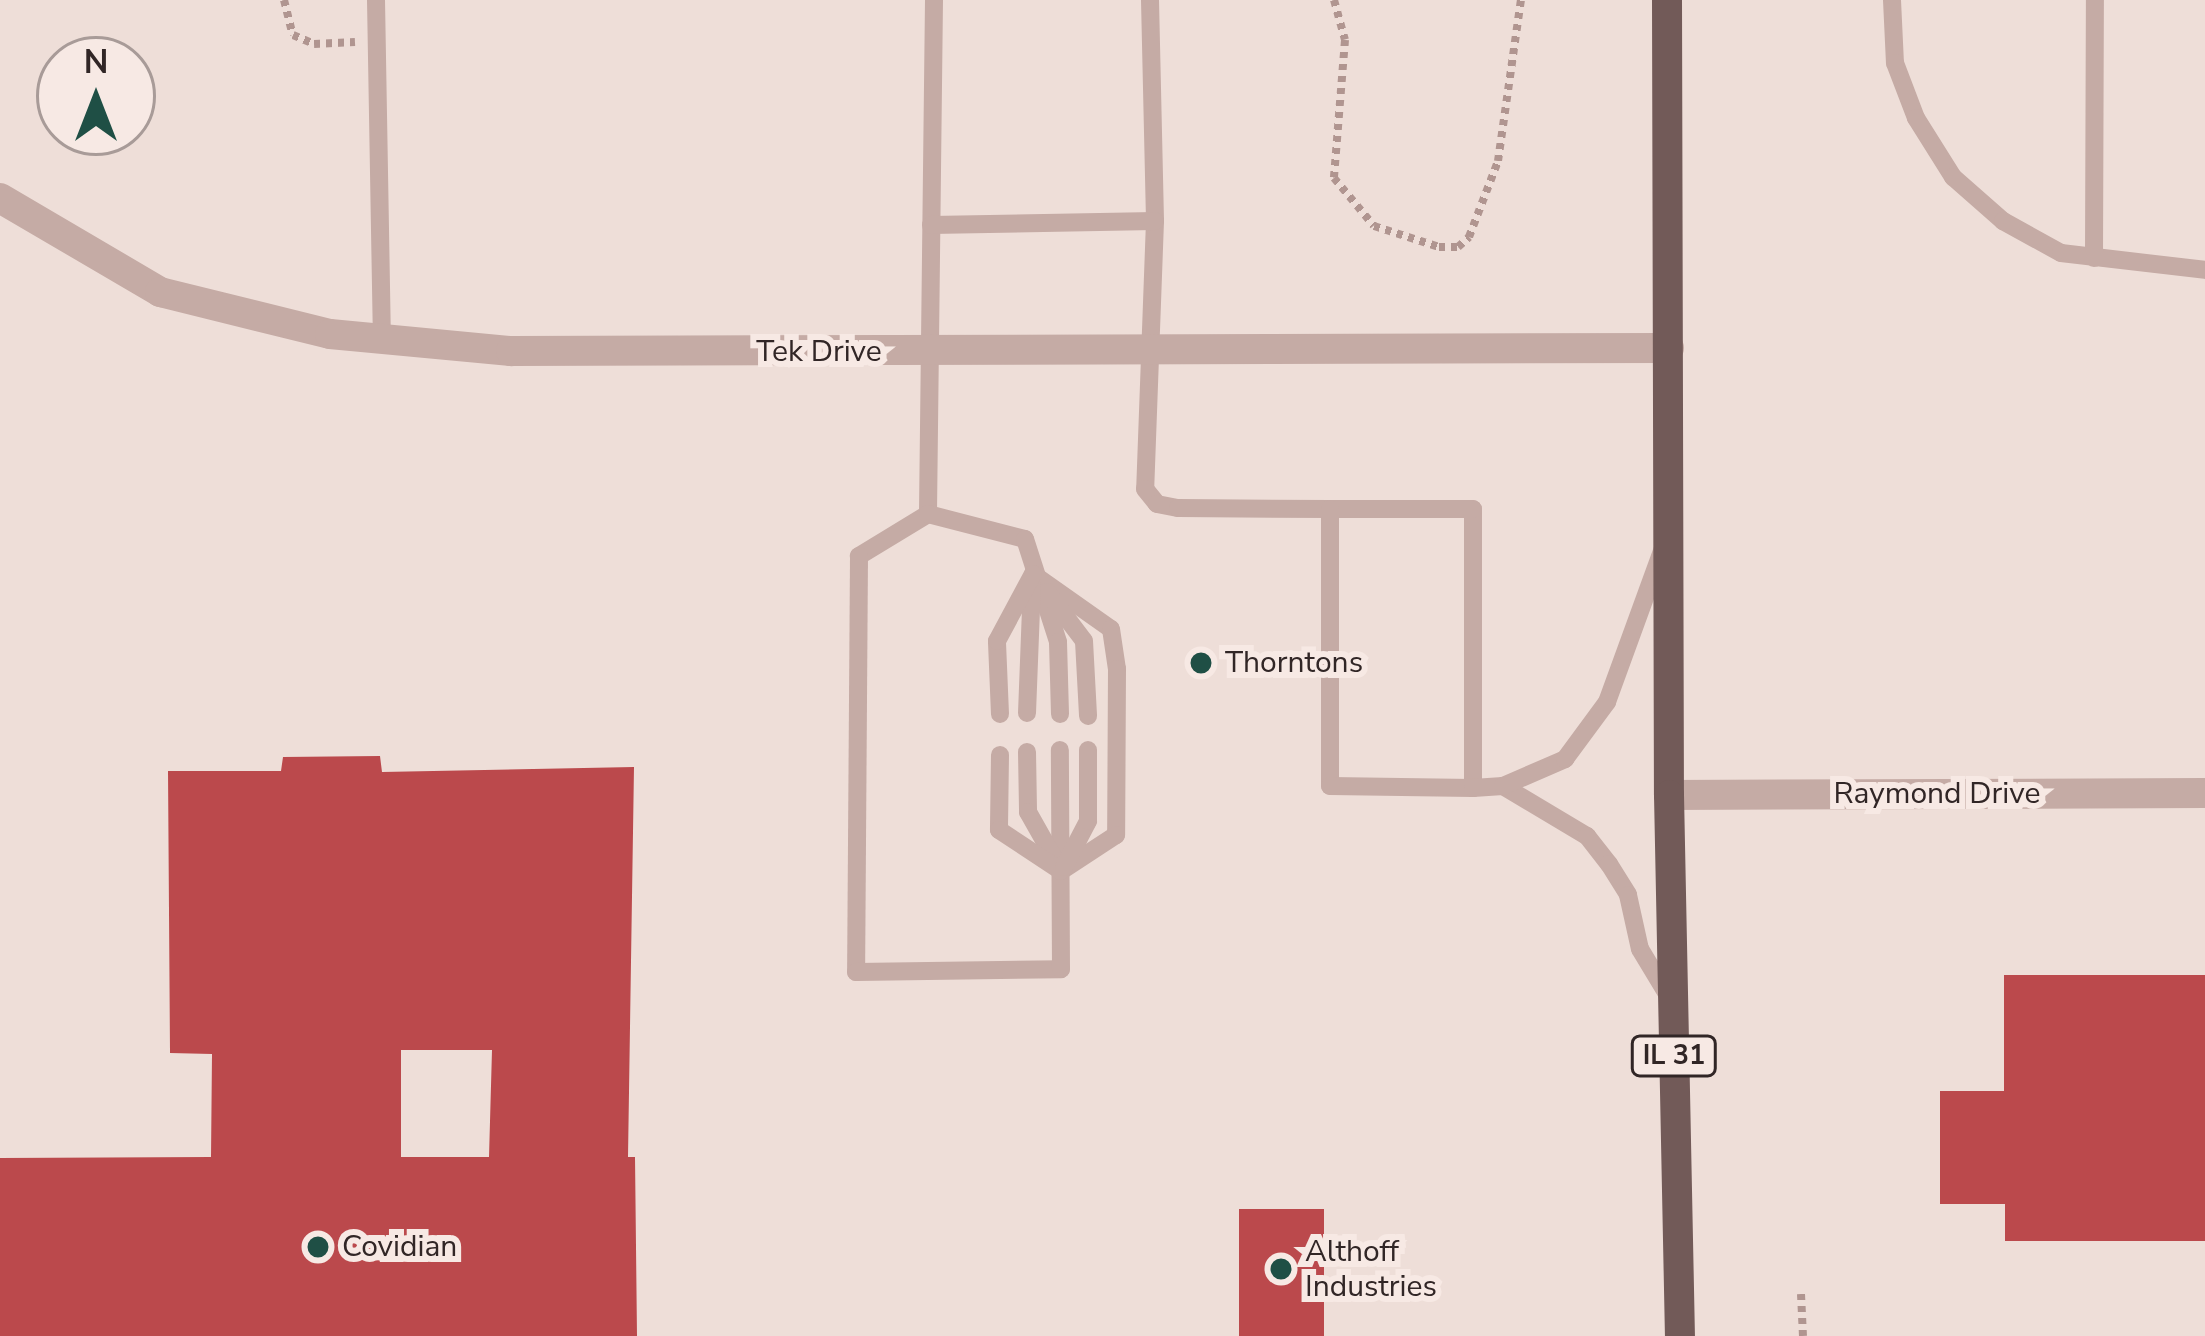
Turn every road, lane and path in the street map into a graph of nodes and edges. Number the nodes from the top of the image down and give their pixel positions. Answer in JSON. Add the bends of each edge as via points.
{"nodes":[{"id":1,"x":284,"y":0,"type":"edge"},
{"id":2,"x":376,"y":0,"type":"edge"},
{"id":3,"x":934,"y":0,"type":"edge"},
{"id":4,"x":1150,"y":0,"type":"edge"},
{"id":5,"x":1334,"y":0,"type":"edge"},
{"id":6,"x":1521,"y":0,"type":"edge"},
{"id":7,"x":1667,"y":0,"type":"edge"},
{"id":8,"x":1892,"y":0,"type":"edge"},
{"id":9,"x":2095,"y":0,"type":"edge"},
{"id":10,"x":377,"y":42,"type":"junction"},
{"id":11,"x":0,"y":198,"type":"edge"},
{"id":12,"x":1155,"y":221,"type":"junction"},
{"id":13,"x":932,"y":225,"type":"junction"},
{"id":14,"x":2094,"y":258,"type":"junction"},
{"id":15,"x":2205,"y":270,"type":"edge"},
{"id":16,"x":382,"y":339,"type":"junction"},
{"id":17,"x":1669,"y":347,"type":"junction"},
{"id":18,"x":1154,"y":350,"type":"junction"},
{"id":19,"x":930,"y":351,"type":"junction"},
{"id":20,"x":1330,"y":509,"type":"junction"},
{"id":21,"x":928,"y":514,"type":"junction"},
{"id":22,"x":1669,"y":535,"type":"junction"},
{"id":23,"x":1033,"y":574,"type":"junction"},
{"id":24,"x":1027,"y":713,"type":"dead end"},
{"id":25,"x":1000,"y":714,"type":"dead end"},
{"id":26,"x":1060,"y":714,"type":"dead end"},
{"id":27,"x":1088,"y":716,"type":"dead end"},
{"id":28,"x":1060,"y":750,"type":"dead end"},
{"id":29,"x":1088,"y":750,"type":"dead end"},
{"id":30,"x":1027,"y":752,"type":"dead end"},
{"id":31,"x":1000,"y":755,"type":"dead end"},
{"id":32,"x":1503,"y":786,"type":"junction"},
{"id":33,"x":1473,"y":788,"type":"junction"},
{"id":34,"x":2205,"y":793,"type":"edge"},
{"id":35,"x":1669,"y":795,"type":"junction"},
{"id":36,"x":1061,"y":871,"type":"junction"},
{"id":37,"x":1673,"y":1004,"type":"junction"},
{"id":38,"x":1801,"y":1294,"type":"dead end"},
{"id":39,"x":1680,"y":1336,"type":"edge"},
{"id":40,"x":1803,"y":1336,"type":"edge"}],
"edges":[{"from":1,"to":10,"type":"path","via":[[293,35],[314,44]]},
{"from":2,"to":10,"type":"lane"},
{"from":3,"to":13,"type":"lane"},
{"from":4,"to":12,"type":"lane"},
{"from":5,"to":6,"type":"path","via":[[1345,40],[1334,178],[1374,226],[1439,247],[1458,247],[1469,237],[1498,161]]},
{"from":7,"to":17,"type":"main road","number":"IL 31"},
{"from":8,"to":14,"type":"lane","via":[[1895,62],[1916,118],[1953,177],[2003,221],[2061,253]]},
{"from":9,"to":14,"type":"lane"},
{"from":10,"to":16,"type":"lane"},
{"from":11,"to":16,"type":"street","name":"Tek Drive","via":[[160,292]]},
{"from":12,"to":13,"type":"lane"},
{"from":12,"to":18,"type":"lane"},
{"from":13,"to":19,"type":"lane"},
{"from":14,"to":15,"type":"lane"},
{"from":16,"to":19,"type":"street","name":"Tek Drive","via":[[511,351]]},
{"from":17,"to":18,"type":"street","name":"Tek Drive"},
{"from":17,"to":22,"type":"main road","number":"IL 31"},
{"from":18,"to":19,"type":"street","name":"Tek Drive"},
{"from":18,"to":20,"type":"lane","via":[[1145,489],[1157,504]]},
{"from":19,"to":21,"type":"lane"},
{"from":20,"to":33,"type":"lane","via":[[1330,786]]},
{"from":20,"to":33,"type":"lane","via":[[1473,509]]},
{"from":21,"to":23,"type":"lane","via":[[1025,539]]},
{"from":21,"to":36,"type":"lane","via":[[860,556],[856,972],[1061,970]]},
{"from":22,"to":32,"type":"lane","via":[[1590,733],[1565,759]]},
{"from":22,"to":35,"type":"main road","number":"IL 31"},
{"from":23,"to":24,"type":"lane"},
{"from":23,"to":25,"type":"lane","via":[[998,641]]},
{"from":23,"to":26,"type":"lane","via":[[1058,642]]},
{"from":23,"to":27,"type":"lane","via":[[1084,641]]},
{"from":23,"to":36,"type":"lane","via":[[1111,629],[1117,669],[1116,835]]},
{"from":28,"to":36,"type":"lane"},
{"from":29,"to":36,"type":"lane","via":[[1088,820]]},
{"from":30,"to":36,"type":"lane","via":[[1028,812]]},
{"from":31,"to":36,"type":"lane","via":[[999,830]]},
{"from":32,"to":33,"type":"lane"},
{"from":32,"to":37,"type":"lane","via":[[1587,836],[1610,864],[1628,895],[1640,949]]},
{"from":34,"to":35,"type":"street","name":"Raymond Drive"},
{"from":35,"to":37,"type":"main road","number":"IL 31"},
{"from":37,"to":39,"type":"main road","number":"IL 31"},
{"from":38,"to":40,"type":"path"}]}
